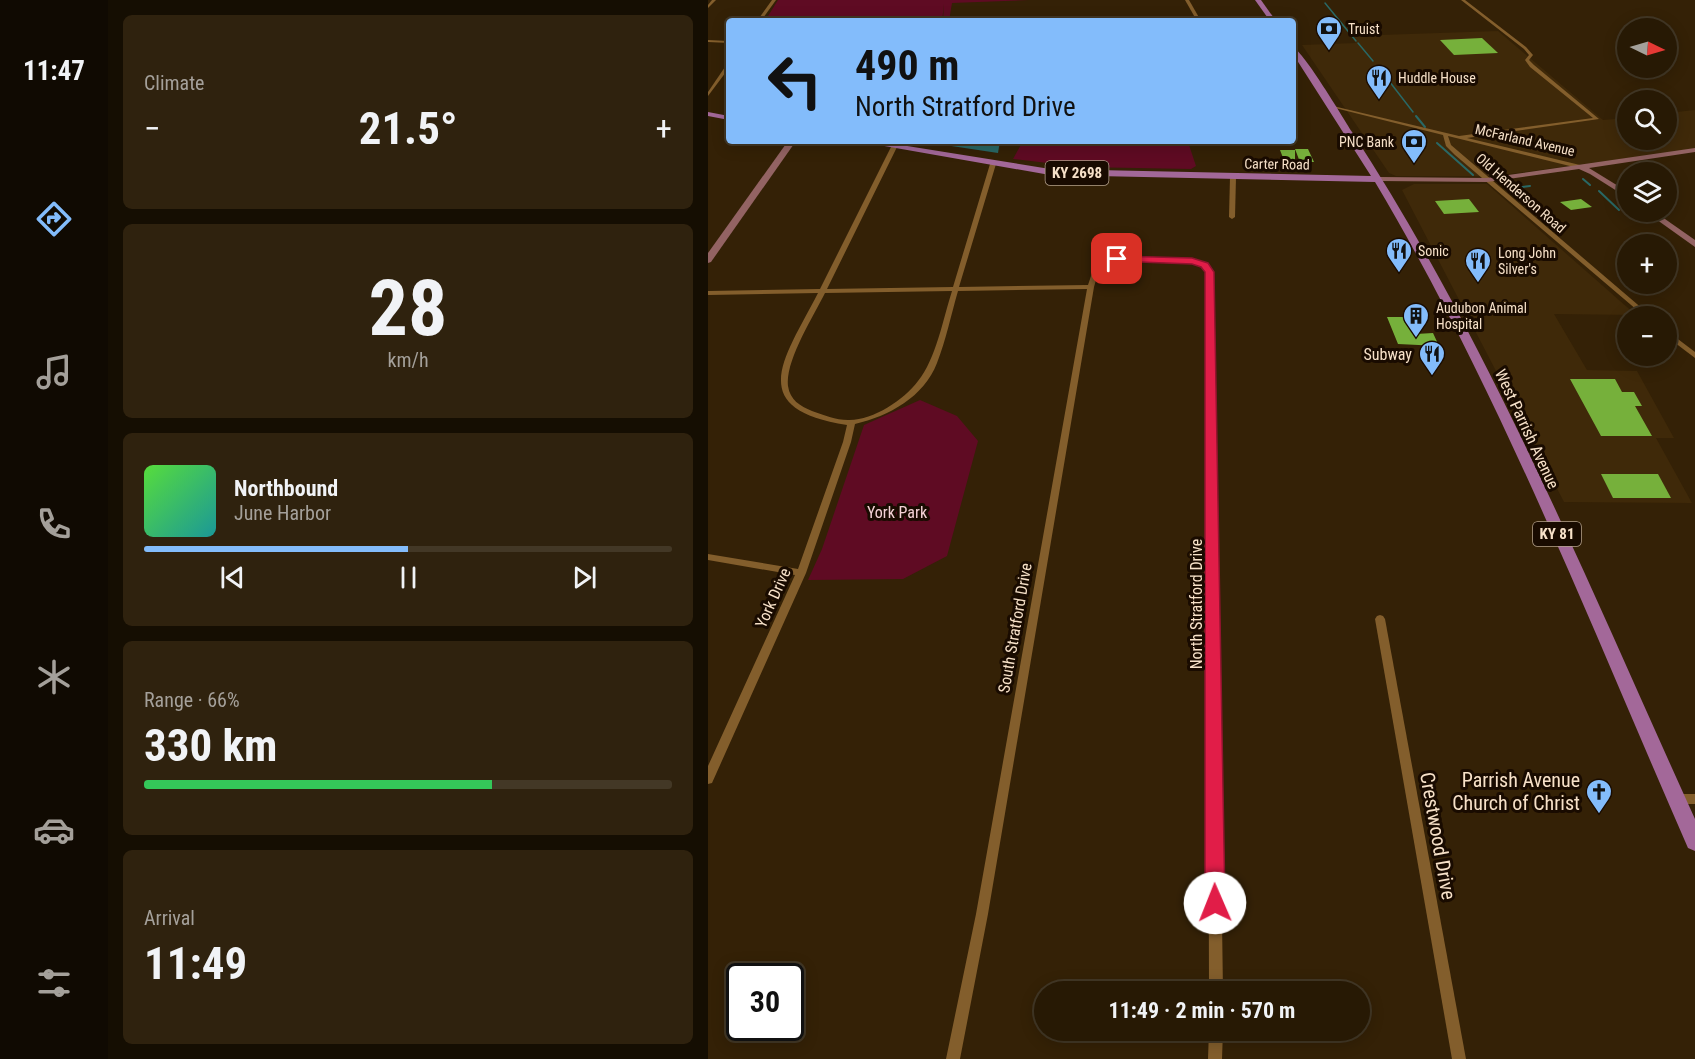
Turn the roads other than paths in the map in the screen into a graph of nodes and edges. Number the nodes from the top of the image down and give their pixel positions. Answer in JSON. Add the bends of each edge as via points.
{"nodes":[{"id":1,"x":714,"y":0,"type":"edge"},
{"id":2,"x":774,"y":0,"type":"edge"},
{"id":3,"x":1187,"y":0,"type":"edge"},
{"id":4,"x":1258,"y":0,"type":"edge"},
{"id":5,"x":1463,"y":0,"type":"edge"},
{"id":6,"x":708,"y":7,"type":"edge"},
{"id":7,"x":761,"y":18,"type":"edge"},
{"id":8,"x":1197,"y":18,"type":"edge"},
{"id":9,"x":1272,"y":18,"type":"edge"},
{"id":10,"x":708,"y":41,"type":"edge"},
{"id":11,"x":726,"y":42,"type":"edge"},
{"id":12,"x":1296,"y":53,"type":"edge"},
{"id":13,"x":726,"y":69,"type":"edge"},
{"id":14,"x":708,"y":95,"type":"edge"},
{"id":15,"x":1333,"y":107,"type":"junction"},
{"id":16,"x":708,"y":114,"type":"edge"},
{"id":17,"x":726,"y":117,"type":"edge"},
{"id":18,"x":1373,"y":119,"type":"junction"},
{"id":19,"x":1346,"y":120,"type":"junction"},
{"id":20,"x":1426,"y":130,"type":"junction"},
{"id":21,"x":1445,"y":135,"type":"junction"},
{"id":22,"x":1455,"y":138,"type":"junction"},
{"id":23,"x":1468,"y":141,"type":"junction"},
{"id":24,"x":790,"y":144,"type":"edge"},
{"id":25,"x":880,"y":144,"type":"edge"},
{"id":26,"x":1449,"y":146,"type":"junction"},
{"id":27,"x":894,"y":147,"type":"junction"},
{"id":28,"x":1695,"y":150,"type":"edge"},
{"id":29,"x":993,"y":164,"type":"junction"},
{"id":30,"x":1578,"y":166,"type":"junction"},
{"id":31,"x":1233,"y":177,"type":"junction"},
{"id":32,"x":1379,"y":179,"type":"junction"},
{"id":33,"x":1487,"y":180,"type":"junction"},
{"id":34,"x":1617,"y":188,"type":"edge"},
{"id":35,"x":1232,"y":217,"type":"dead end"},
{"id":36,"x":1664,"y":222,"type":"edge"},
{"id":37,"x":1695,"y":244,"type":"edge"},
{"id":38,"x":708,"y":260,"type":"edge"},
{"id":39,"x":1159,"y":260,"type":"joint"},
{"id":40,"x":1091,"y":287,"type":"junction"},
{"id":41,"x":956,"y":288,"type":"junction"},
{"id":42,"x":822,"y":291,"type":"junction"},
{"id":43,"x":708,"y":293,"type":"edge"},
{"id":44,"x":1636,"y":306,"type":"edge"},
{"id":45,"x":1677,"y":341,"type":"edge"},
{"id":46,"x":1695,"y":356,"type":"edge"},
{"id":47,"x":851,"y":423,"type":"junction"},
{"id":48,"x":708,"y":557,"type":"edge"},
{"id":49,"x":801,"y":573,"type":"junction"},
{"id":50,"x":1380,"y":619,"type":"dead end"},
{"id":51,"x":708,"y":779,"type":"edge"},
{"id":52,"x":1676,"y":799,"type":"junction"},
{"id":53,"x":1695,"y":799,"type":"edge"},
{"id":54,"x":1695,"y":841,"type":"edge"},
{"id":55,"x":1216,"y":981,"type":"edge"},
{"id":56,"x":1216,"y":1041,"type":"edge"},
{"id":57,"x":953,"y":1059,"type":"edge"},
{"id":58,"x":1215,"y":1059,"type":"edge"},
{"id":59,"x":1460,"y":1059,"type":"edge"}],
"edges":[{"from":1,"to":6,"type":"street"},
{"from":2,"to":7,"type":"street"},
{"from":3,"to":8,"type":"street"},
{"from":4,"to":9,"type":"main road"},
{"from":5,"to":22,"type":"street","via":[[1525,48],[1531,55],[1527,60],[1532,66],[1597,119]]},
{"from":10,"to":11,"type":"street"},
{"from":12,"to":15,"type":"main road","name":"West Parrish Avenue","number":"KY 81"},
{"from":13,"to":14,"type":"street"},
{"from":15,"to":18,"type":"street"},
{"from":15,"to":19,"type":"main road","name":"West Parrish Avenue","number":"KY 81"},
{"from":16,"to":17,"type":"main road"},
{"from":18,"to":19,"type":"street"},
{"from":18,"to":19,"type":"street"},
{"from":18,"to":20,"type":"street"},
{"from":19,"to":32,"type":"main road","name":"West Parrish Avenue","number":"KY 81"},
{"from":20,"to":21,"type":"street"},
{"from":20,"to":26,"type":"street"},
{"from":21,"to":22,"type":"street","name":"McFarland Avenue"},
{"from":21,"to":26,"type":"street","name":"Old Henderson Road"},
{"from":22,"to":23,"type":"street","name":"McFarland Avenue"},
{"from":23,"to":26,"type":"street"},
{"from":23,"to":30,"type":"street","name":"McFarland Avenue"},
{"from":24,"to":38,"type":"street"},
{"from":25,"to":27,"type":"main road","name":"Carter Road","number":"KY 2698"},
{"from":26,"to":33,"type":"street","name":"Old Henderson Road"},
{"from":27,"to":29,"type":"main road","name":"Carter Road","number":"KY 2698"},
{"from":27,"to":42,"type":"street"},
{"from":28,"to":30,"type":"street","name":"Carter Road"},
{"from":29,"to":31,"type":"main road","name":"Carter Road","number":"KY 2698","via":[[1079,174]]},
{"from":29,"to":41,"type":"street"},
{"from":30,"to":33,"type":"street","name":"Carter Road"},
{"from":30,"to":34,"type":"street","name":"McFarland Avenue"},
{"from":31,"to":32,"type":"main road","name":"Carter Road","number":"KY 2698"},
{"from":31,"to":35,"type":"street"},
{"from":32,"to":33,"type":"street","name":"Carter Road"},
{"from":32,"to":52,"type":"main road","name":"West Parrish Avenue","number":"KY 81","via":[[1490,389]]},
{"from":33,"to":44,"type":"street","name":"Old Henderson Road"},
{"from":36,"to":37,"type":"street"},
{"from":39,"to":40,"type":"street","name":"South Stratford Drive","via":[[1102,261],[1095,269]]},
{"from":39,"to":55,"type":"street","name":"North Stratford Drive","via":[[1200,262],[1210,272]]},
{"from":40,"to":41,"type":"street"},
{"from":40,"to":57,"type":"street","name":"South Stratford Drive","via":[[982,914]]},
{"from":41,"to":42,"type":"street"},
{"from":41,"to":47,"type":"street","via":[[925,381],[901,403]]},
{"from":42,"to":43,"type":"street"},
{"from":42,"to":47,"type":"street","via":[[787,362],[782,381],[794,405],[802,410]]},
{"from":45,"to":46,"type":"street"},
{"from":47,"to":49,"type":"street","name":"York Drive"},
{"from":48,"to":49,"type":"street"},
{"from":49,"to":51,"type":"street","name":"York Drive"},
{"from":50,"to":59,"type":"street","name":"Crestwood Drive"},
{"from":52,"to":53,"type":"street"},
{"from":52,"to":54,"type":"main road","name":"West Parrish Avenue","number":"KY 81"},
{"from":56,"to":58,"type":"street"}]}
